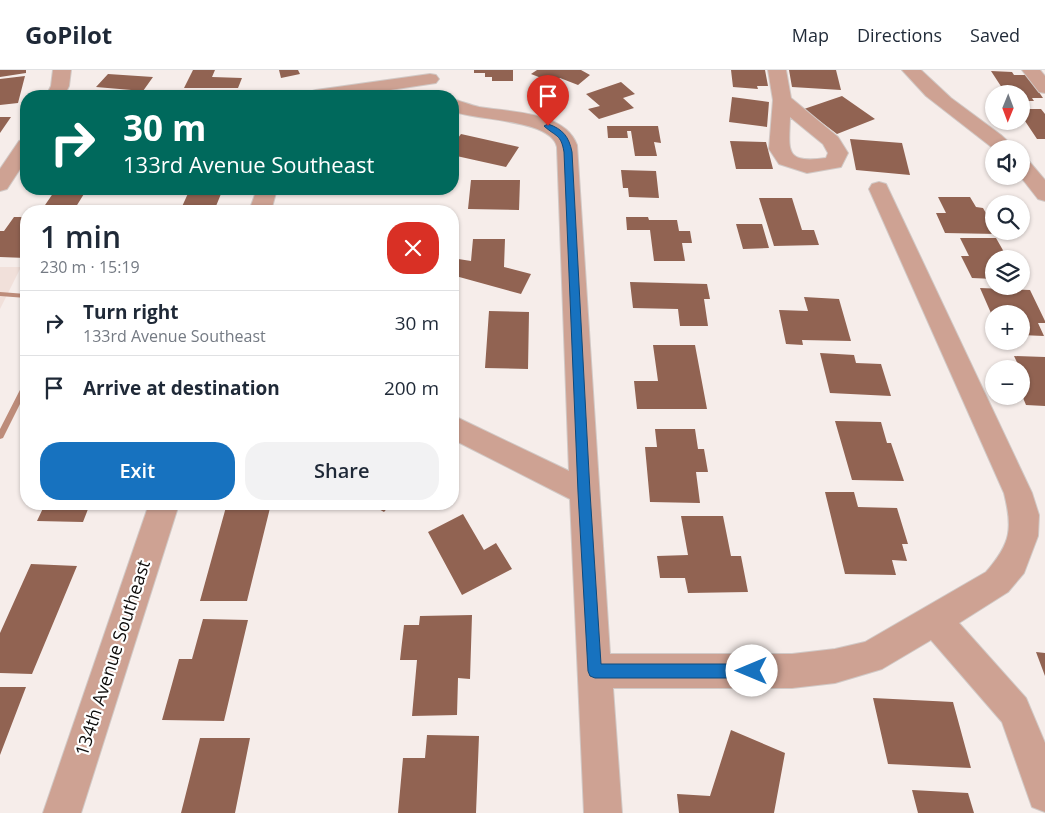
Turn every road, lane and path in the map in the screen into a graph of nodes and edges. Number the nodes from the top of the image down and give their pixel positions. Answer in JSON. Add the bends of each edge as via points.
{"nodes":[{"id":1,"x":62,"y":70,"type":"edge"},
{"id":2,"x":777,"y":70,"type":"edge"},
{"id":3,"x":911,"y":70,"type":"edge"},
{"id":4,"x":1031,"y":70,"type":"edge"},
{"id":5,"x":430,"y":75,"type":"edge"},
{"id":6,"x":1045,"y":88,"type":"edge"},
{"id":7,"x":58,"y":90,"type":"edge"},
{"id":8,"x":349,"y":90,"type":"edge"},
{"id":9,"x":438,"y":90,"type":"edge"},
{"id":10,"x":782,"y":100,"type":"dead end"},
{"id":11,"x":459,"y":107,"type":"edge"},
{"id":12,"x":993,"y":140,"type":"edge"},
{"id":13,"x":20,"y":154,"type":"edge"},
{"id":14,"x":1030,"y":175,"type":"edge"},
{"id":15,"x":0,"y":184,"type":"edge"},
{"id":16,"x":879,"y":189,"type":"dead end"},
{"id":17,"x":1045,"y":194,"type":"edge"},
{"id":18,"x":459,"y":430,"type":"edge"},
{"id":19,"x":584,"y":492,"type":"junction"},
{"id":20,"x":162,"y":510,"type":"edge"},
{"id":21,"x":935,"y":620,"type":"junction"},
{"id":22,"x":595,"y":671,"type":"junction"},
{"id":23,"x":1045,"y":794,"type":"edge"},
{"id":24,"x":62,"y":813,"type":"edge"},
{"id":25,"x":603,"y":813,"type":"edge"}],
"edges":[{"from":1,"to":7,"type":"street"},
{"from":2,"to":10,"type":"street"},
{"from":3,"to":12,"type":"street","via":[[923,86],[946,106]]},
{"from":4,"to":6,"type":"street"},
{"from":5,"to":8,"type":"street"},
{"from":5,"to":9,"type":"street"},
{"from":11,"to":19,"type":"street","via":[[548,126],[566,141]]},
{"from":13,"to":15,"type":"street"},
{"from":14,"to":17,"type":"street"},
{"from":16,"to":21,"type":"street","via":[[1018,493],[1024,515],[1024,536],[1013,563],[997,582]]},
{"from":18,"to":19,"type":"street"},
{"from":19,"to":22,"type":"street"},
{"from":20,"to":24,"type":"street","name":"134th Avenue Southeast"},
{"from":21,"to":22,"type":"street","via":[[870,657],[835,666],[792,671]]},
{"from":21,"to":23,"type":"street","via":[[1014,710]]},
{"from":22,"to":25,"type":"street"}]}
